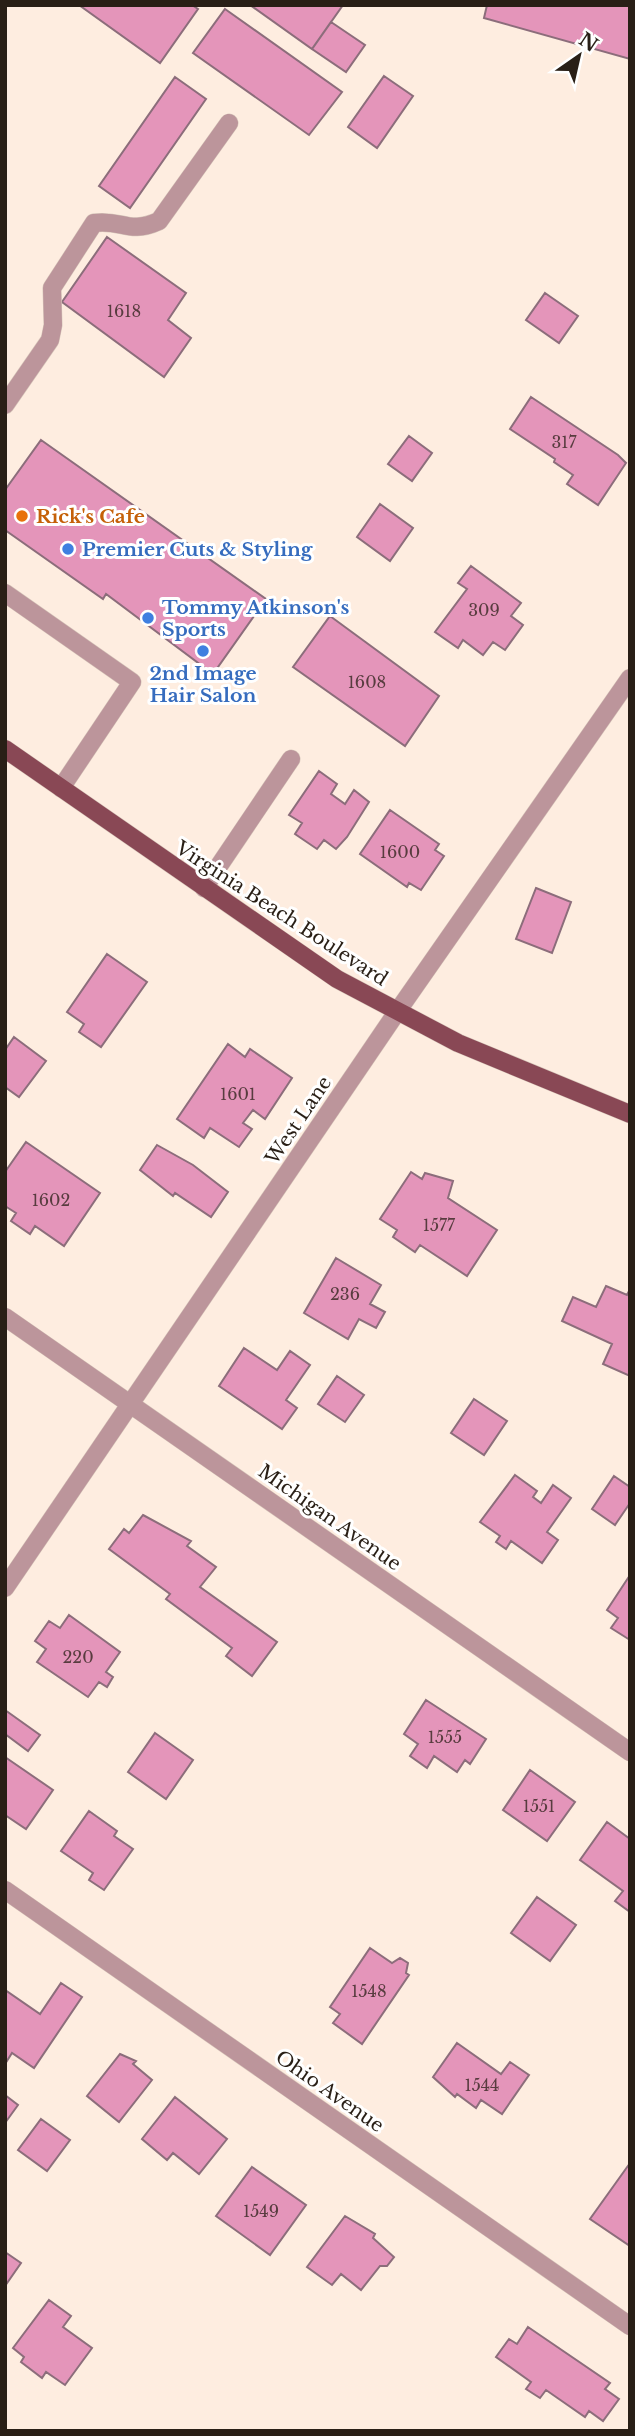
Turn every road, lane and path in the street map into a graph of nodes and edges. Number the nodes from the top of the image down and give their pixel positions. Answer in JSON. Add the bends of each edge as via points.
{"nodes":[{"id":1,"x":229,"y":123,"type":"dead end"},
{"id":2,"x":5,"y":405,"type":"edge"},
{"id":3,"x":5,"y":593,"type":"edge"},
{"id":4,"x":630,"y":678,"type":"edge"},
{"id":5,"x":5,"y":749,"type":"edge"},
{"id":6,"x":291,"y":759,"type":"dead end"},
{"id":7,"x":61,"y":788,"type":"junction"},
{"id":8,"x":204,"y":888,"type":"junction"},
{"id":9,"x":397,"y":1013,"type":"junction"},
{"id":10,"x":630,"y":1114,"type":"edge"},
{"id":11,"x":5,"y":1317,"type":"edge"},
{"id":12,"x":132,"y":1404,"type":"junction"},
{"id":13,"x":5,"y":1588,"type":"edge"},
{"id":14,"x":630,"y":1752,"type":"edge"},
{"id":15,"x":5,"y":1890,"type":"edge"},
{"id":16,"x":630,"y":2326,"type":"edge"}],
"edges":[{"from":1,"to":2,"type":"street","via":[[159,221],[144,228],[94,223],[52,288],[50,340]]},
{"from":3,"to":7,"type":"street","via":[[132,682]]},
{"from":4,"to":9,"type":"street","name":"West Lane"},
{"from":5,"to":7,"type":"main road","name":"Virginia Beach Boulevard"},
{"from":6,"to":8,"type":"street"},
{"from":7,"to":8,"type":"main road","name":"Virginia Beach Boulevard"},
{"from":8,"to":9,"type":"main road","name":"Virginia Beach Boulevard","via":[[337,979]]},
{"from":9,"to":10,"type":"main road","name":"Virginia Beach Boulevard","via":[[458,1044]]},
{"from":9,"to":12,"type":"street","name":"West Lane"},
{"from":11,"to":12,"type":"street","name":"Michigan Avenue"},
{"from":12,"to":13,"type":"street","name":"West Lane"},
{"from":12,"to":14,"type":"street","name":"Michigan Avenue"},
{"from":15,"to":16,"type":"street","name":"Ohio Avenue"}]}
